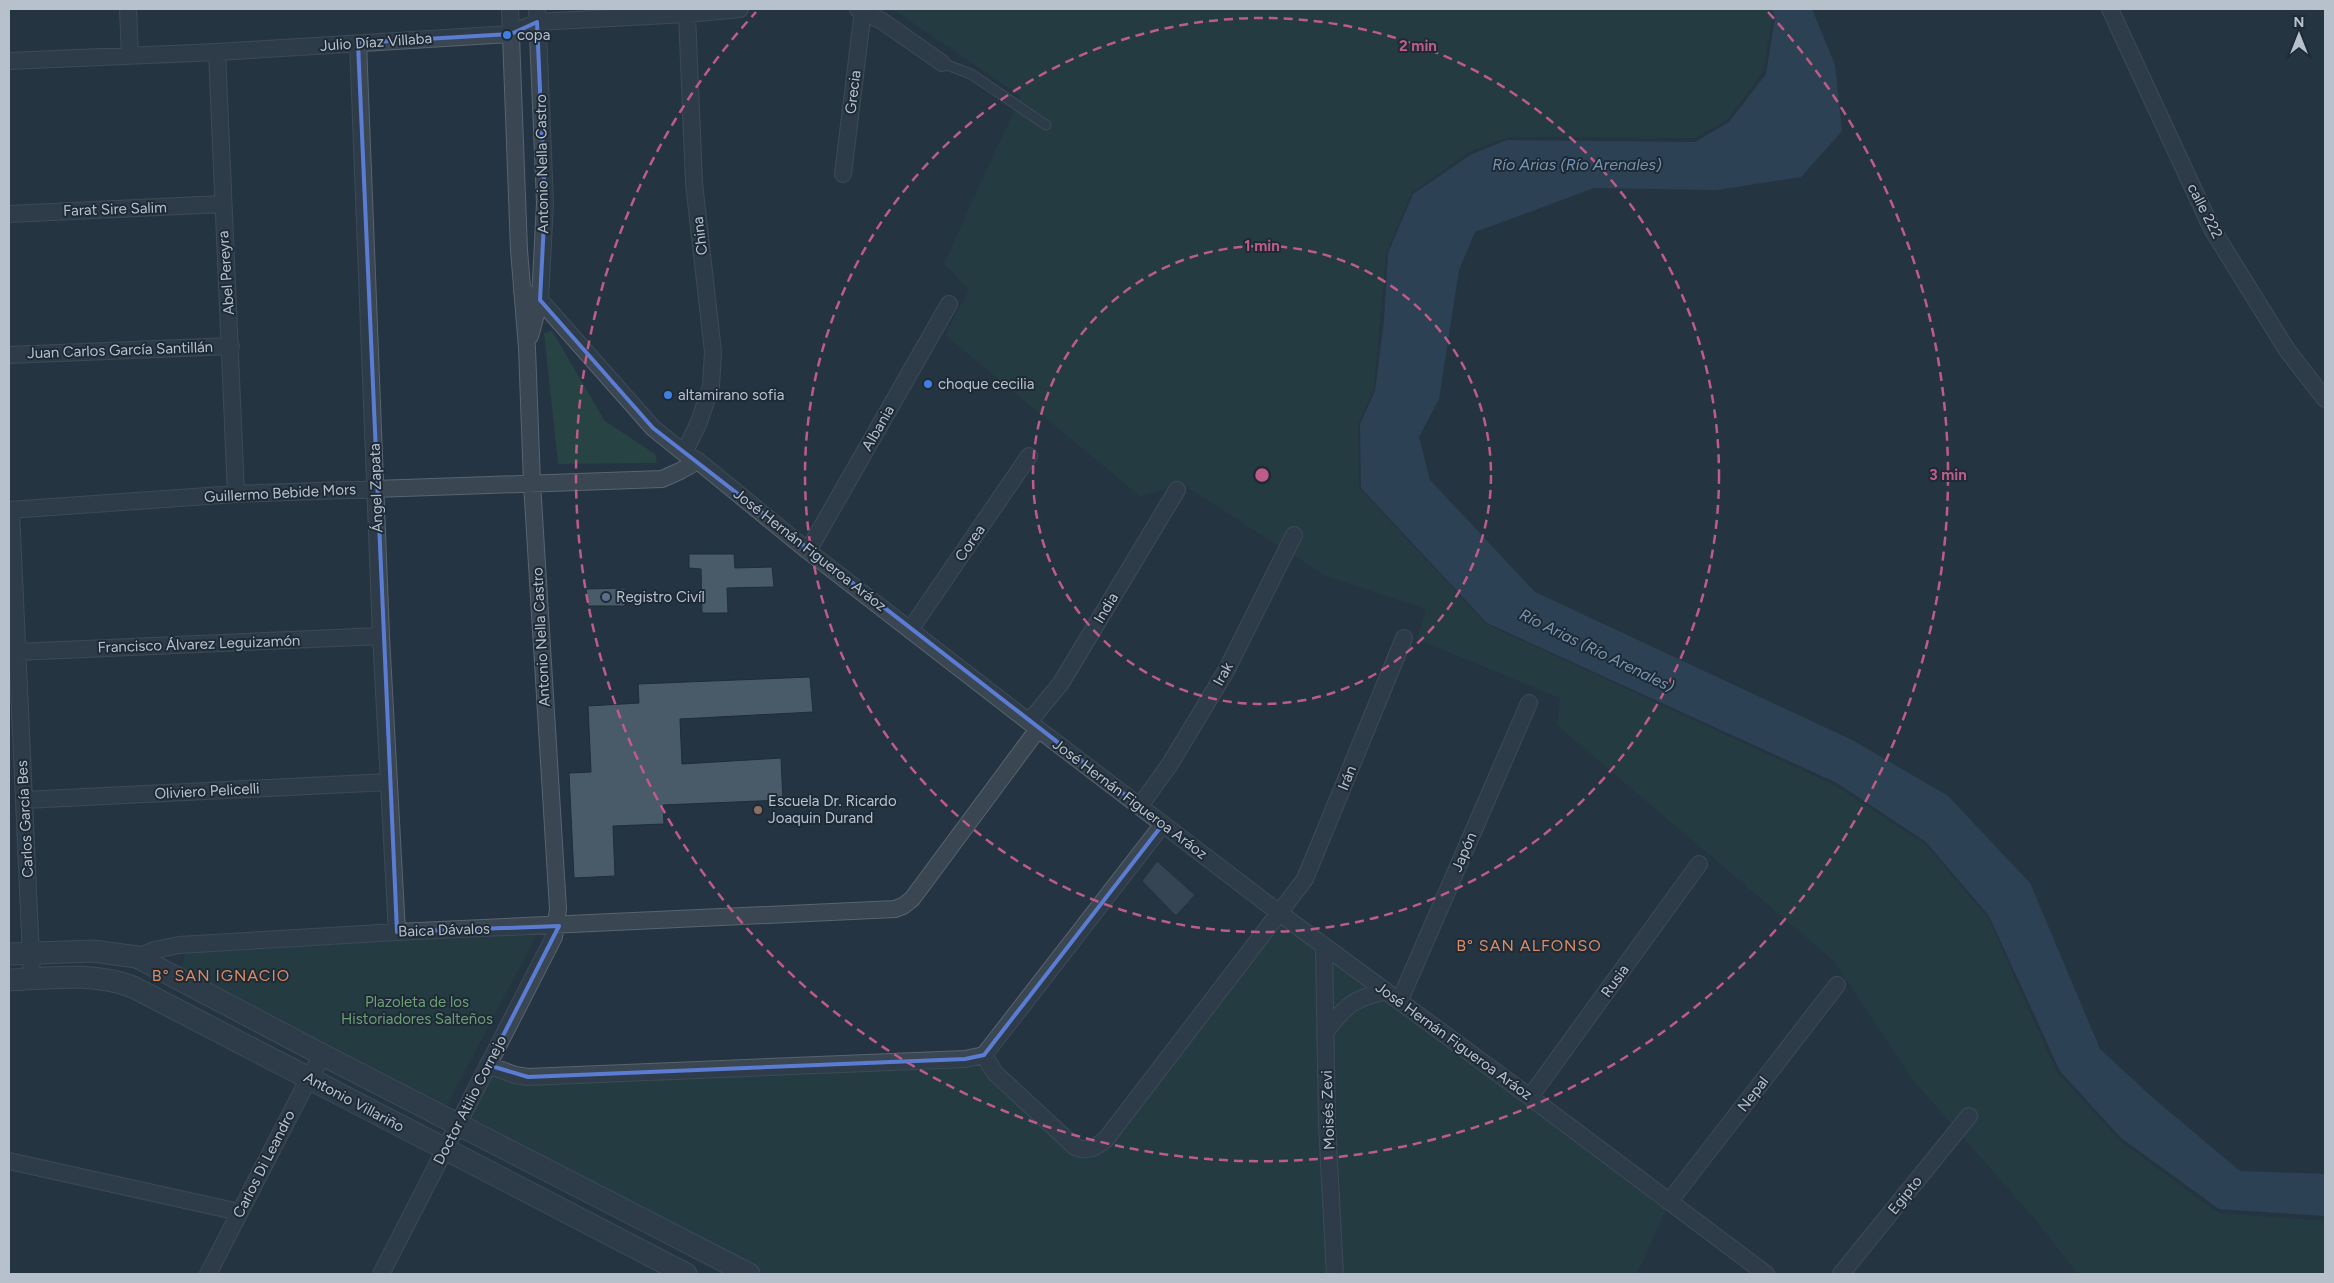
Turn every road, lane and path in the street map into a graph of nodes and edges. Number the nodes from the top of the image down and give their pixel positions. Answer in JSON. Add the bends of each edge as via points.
{"nodes":[{"id":1,"x":128,"y":9,"type":"edge"},
{"id":2,"x":510,"y":9,"type":"edge"},
{"id":3,"x":740,"y":9,"type":"edge"},
{"id":4,"x":2110,"y":9,"type":"edge"},
{"id":5,"x":861,"y":10,"type":"edge"},
{"id":6,"x":687,"y":14,"type":"junction"},
{"id":7,"x":537,"y":15,"type":"edge"},
{"id":8,"x":511,"y":34,"type":"junction"},
{"id":9,"x":358,"y":43,"type":"junction"},
{"id":10,"x":217,"y":52,"type":"junction"},
{"id":11,"x":130,"y":55,"type":"junction"},
{"id":12,"x":9,"y":61,"type":"edge"},
{"id":13,"x":942,"y":63,"type":"joint"},
{"id":14,"x":1046,"y":125,"type":"dead end"},
{"id":15,"x":843,"y":174,"type":"dead end"},
{"id":16,"x":222,"y":204,"type":"junction"},
{"id":17,"x":9,"y":214,"type":"edge"},
{"id":18,"x":522,"y":291,"type":"junction"},
{"id":19,"x":540,"y":300,"type":"junction"},
{"id":20,"x":949,"y":304,"type":"dead end"},
{"id":21,"x":231,"y":346,"type":"junction"},
{"id":22,"x":527,"y":348,"type":"junction"},
{"id":23,"x":9,"y":355,"type":"edge"},
{"id":24,"x":2325,"y":399,"type":"edge"},
{"id":25,"x":1030,"y":456,"type":"dead end"},
{"id":26,"x":691,"y":457,"type":"junction"},
{"id":27,"x":532,"y":483,"type":"junction"},
{"id":28,"x":377,"y":489,"type":"junction"},
{"id":29,"x":1177,"y":490,"type":"dead end"},
{"id":30,"x":236,"y":494,"type":"junction"},
{"id":31,"x":10,"y":510,"type":"edge"},
{"id":32,"x":1294,"y":535,"type":"dead end"},
{"id":33,"x":808,"y":551,"type":"junction"},
{"id":34,"x":910,"y":630,"type":"junction"},
{"id":35,"x":381,"y":636,"type":"junction"},
{"id":36,"x":1404,"y":638,"type":"dead end"},
{"id":37,"x":17,"y":652,"type":"junction"},
{"id":38,"x":1529,"y":703,"type":"dead end"},
{"id":39,"x":1033,"y":726,"type":"junction"},
{"id":40,"x":389,"y":782,"type":"junction"},
{"id":41,"x":25,"y":800,"type":"junction"},
{"id":42,"x":1140,"y":806,"type":"junction"},
{"id":43,"x":1163,"y":824,"type":"junction"},
{"id":44,"x":1699,"y":864,"type":"dead end"},
{"id":45,"x":881,"y":910,"type":"joint"},
{"id":46,"x":1278,"y":912,"type":"junction"},
{"id":47,"x":557,"y":926,"type":"junction"},
{"id":48,"x":396,"y":932,"type":"junction"},
{"id":49,"x":1324,"y":946,"type":"junction"},
{"id":50,"x":9,"y":954,"type":"edge"},
{"id":51,"x":31,"y":954,"type":"junction"},
{"id":52,"x":137,"y":957,"type":"junction"},
{"id":53,"x":32,"y":979,"type":"junction"},
{"id":54,"x":9,"y":980,"type":"edge"},
{"id":55,"x":1837,"y":986,"type":"dead end"},
{"id":56,"x":1386,"y":990,"type":"junction"},
{"id":57,"x":1400,"y":1000,"type":"junction"},
{"id":58,"x":1326,"y":1031,"type":"junction"},
{"id":59,"x":323,"y":1055,"type":"junction"},
{"id":60,"x":984,"y":1055,"type":"junction"},
{"id":61,"x":488,"y":1065,"type":"junction"},
{"id":62,"x":309,"y":1078,"type":"junction"},
{"id":63,"x":1530,"y":1097,"type":"junction"},
{"id":64,"x":1969,"y":1116,"type":"dead end"},
{"id":65,"x":458,"y":1125,"type":"junction"},
{"id":66,"x":444,"y":1149,"type":"junction"},
{"id":67,"x":9,"y":1161,"type":"edge"},
{"id":68,"x":1669,"y":1202,"type":"junction"},
{"id":69,"x":239,"y":1212,"type":"junction"},
{"id":70,"x":208,"y":1274,"type":"edge"},
{"id":71,"x":381,"y":1274,"type":"edge"},
{"id":72,"x":686,"y":1274,"type":"edge"},
{"id":73,"x":749,"y":1274,"type":"edge"},
{"id":74,"x":1335,"y":1274,"type":"edge"},
{"id":75,"x":1766,"y":1274,"type":"edge"},
{"id":76,"x":1841,"y":1274,"type":"edge"}],
"edges":[{"from":1,"to":11,"type":"street"},
{"from":2,"to":8,"type":"street","name":"Antonio Nella Castro"},
{"from":3,"to":6,"type":"street","name":"Julio Díaz Villaba"},
{"from":4,"to":24,"type":"street","name":"calle 222","via":[[2212,228],[2287,350]]},
{"from":5,"to":13,"type":"street"},
{"from":5,"to":15,"type":"street","name":"Grecia"},
{"from":6,"to":7,"type":"street","name":"Julio Díaz Villaba"},
{"from":6,"to":26,"type":"street","name":"China","via":[[694,183],[713,352],[711,386]]},
{"from":7,"to":8,"type":"street","name":"Julio Díaz Villaba"},
{"from":7,"to":19,"type":"street","name":"Antonio Nella Castro","via":[[545,203]]},
{"from":8,"to":9,"type":"street","name":"Julio Díaz Villaba"},
{"from":8,"to":18,"type":"street","name":"Antonio Nella Castro"},
{"from":9,"to":10,"type":"street","name":"Julio Díaz Villaba"},
{"from":9,"to":28,"type":"street","name":"Ángel Zapata"},
{"from":10,"to":11,"type":"street","name":"Julio Díaz Villaba"},
{"from":10,"to":16,"type":"street","name":"Abel Pereyra"},
{"from":11,"to":12,"type":"street","name":"Julio Díaz Villaba"},
{"from":13,"to":14,"type":"lane","via":[[971,74]]},
{"from":16,"to":17,"type":"street","name":"Farat Sire Salim"},
{"from":16,"to":21,"type":"street","name":"Abel Pereyra"},
{"from":18,"to":19,"type":"street","name":"José Hernán Figueroa Aráoz"},
{"from":18,"to":22,"type":"street","name":"Antonio Nella Castro"},
{"from":19,"to":22,"type":"street","name":"Antonio Nella Castro"},
{"from":19,"to":26,"type":"street","name":"José Hernán Figueroa Aráoz","via":[[653,428]]},
{"from":20,"to":33,"type":"street","name":"Albania"},
{"from":21,"to":23,"type":"street","name":"Juan Carlos García Santillán"},
{"from":21,"to":30,"type":"street","name":"Abel Pereyra"},
{"from":22,"to":27,"type":"street","name":"Antonio Nella Castro"},
{"from":25,"to":34,"type":"street","name":"Corea"},
{"from":26,"to":27,"type":"street","name":"Guillermo Bebide Mors","via":[[680,471],[662,479]]},
{"from":26,"to":33,"type":"street","name":"José Hernán Figueroa Aráoz"},
{"from":27,"to":28,"type":"street","name":"Guillermo Bebide Mors"},
{"from":27,"to":47,"type":"street","name":"Antonio Nella Castro"},
{"from":28,"to":30,"type":"street","name":"Guillermo Bebide Mors"},
{"from":28,"to":35,"type":"street","name":"Ángel Zapata"},
{"from":29,"to":39,"type":"street","name":"India"},
{"from":30,"to":31,"type":"street","name":"Guillermo Bebide Mors"},
{"from":31,"to":37,"type":"street","name":"Carlos García Bes"},
{"from":32,"to":42,"type":"street","name":"Irak","via":[[1226,671],[1170,764]]},
{"from":33,"to":34,"type":"street","name":"José Hernán Figueroa Aráoz"},
{"from":34,"to":39,"type":"street","name":"José Hernán Figueroa Aráoz"},
{"from":35,"to":37,"type":"street","name":"Francisco Álvarez Leguizamón"},
{"from":35,"to":40,"type":"street","name":"Ángel Zapata"},
{"from":36,"to":46,"type":"street","name":"Irán","via":[[1305,879]]},
{"from":37,"to":41,"type":"street","name":"Carlos García Bes"},
{"from":38,"to":57,"type":"street","name":"Japón"},
{"from":39,"to":42,"type":"street","name":"José Hernán Figueroa Aráoz"},
{"from":39,"to":45,"type":"street","name":"India","via":[[912,899],[903,906]]},
{"from":40,"to":41,"type":"street","name":"Oliviero Pelicelli"},
{"from":40,"to":48,"type":"street","name":"Ángel Zapata"},
{"from":41,"to":51,"type":"street","name":"Carlos García Bes"},
{"from":42,"to":43,"type":"street","name":"José Hernán Figueroa Aráoz"},
{"from":43,"to":46,"type":"street","name":"José Hernán Figueroa Aráoz"},
{"from":43,"to":60,"type":"street"},
{"from":44,"to":63,"type":"street","name":"Rusia"},
{"from":45,"to":47,"type":"street","name":"Baica Dávalos"},
{"from":46,"to":49,"type":"street","name":"José Hernán Figueroa Aráoz"},
{"from":46,"to":60,"type":"street","name":"Irán","via":[[1097,1147],[1085,1151],[1074,1147],[994,1073]]},
{"from":47,"to":48,"type":"street","name":"Baica Dávalos"},
{"from":47,"to":61,"type":"street","name":"Doctor Atilio Cornejo"},
{"from":48,"to":52,"type":"street","name":"Baica Dávalos","via":[[179,945]]},
{"from":49,"to":56,"type":"street","name":"José Hernán Figueroa Aráoz"},
{"from":49,"to":58,"type":"street","name":"Moisés Zevi"},
{"from":50,"to":51,"type":"street","name":"Baica Dávalos"},
{"from":51,"to":52,"type":"street","name":"Baica Dávalos","via":[[93,951]]},
{"from":51,"to":53,"type":"street","name":"Carlos García Bes"},
{"from":52,"to":59,"type":"street","name":"Antonio Villariño"},
{"from":53,"to":54,"type":"street","name":"Antonio Villariño"},
{"from":53,"to":62,"type":"street","name":"Antonio Villariño","via":[[91,977],[118,981]]},
{"from":55,"to":68,"type":"street","name":"Nepal"},
{"from":56,"to":57,"type":"street","name":"José Hernán Figueroa Aráoz"},
{"from":56,"to":58,"type":"street","via":[[1350,1003]]},
{"from":57,"to":63,"type":"street","name":"José Hernán Figueroa Aráoz"},
{"from":58,"to":74,"type":"street","name":"Moisés Zevi"},
{"from":59,"to":62,"type":"street","name":"Carlos Di Leandro"},
{"from":59,"to":65,"type":"street","name":"Antonio Villariño"},
{"from":60,"to":61,"type":"street","via":[[965,1059],[528,1077]]},
{"from":61,"to":65,"type":"street","name":"Doctor Atilio Cornejo"},
{"from":62,"to":66,"type":"street","name":"Antonio Villariño"},
{"from":62,"to":69,"type":"street","name":"Carlos Di Leandro"},
{"from":63,"to":68,"type":"street","name":"José Hernán Figueroa Aráoz"},
{"from":64,"to":76,"type":"street","name":"Egipto"},
{"from":65,"to":66,"type":"street","name":"Doctor Atilio Cornejo"},
{"from":65,"to":73,"type":"street","name":"Antonio Villariño"},
{"from":66,"to":71,"type":"street","name":"Doctor Atilio Cornejo"},
{"from":66,"to":72,"type":"street","name":"Antonio Villariño"},
{"from":67,"to":69,"type":"street"},
{"from":68,"to":75,"type":"street","name":"José Hernán Figueroa Aráoz"},
{"from":69,"to":70,"type":"street","name":"Carlos Di Leandro"}]}
